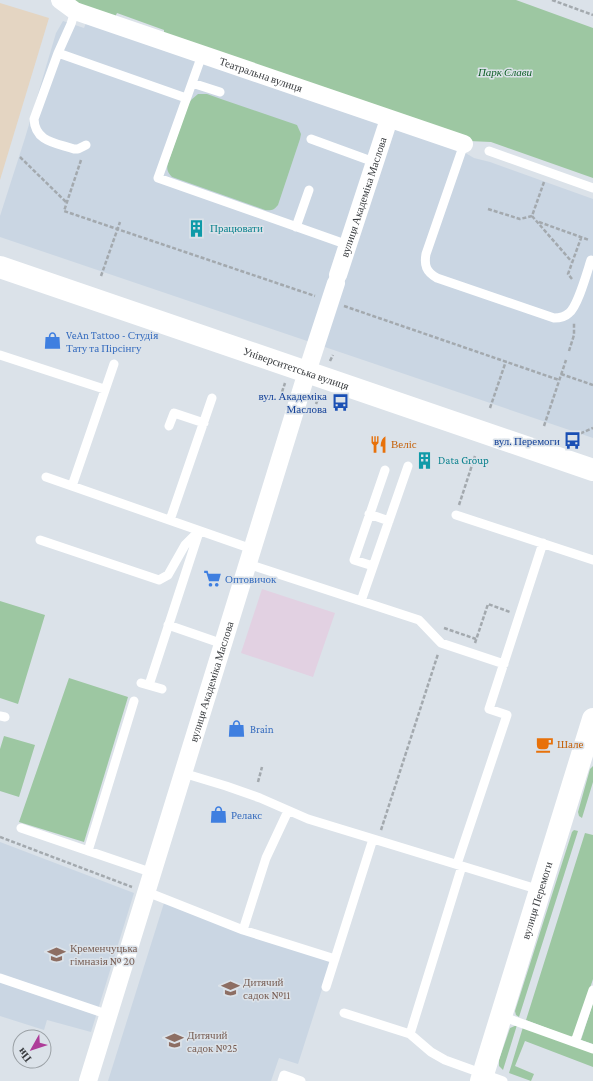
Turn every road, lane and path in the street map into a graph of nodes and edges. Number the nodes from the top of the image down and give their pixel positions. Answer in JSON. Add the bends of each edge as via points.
{"nodes":[{"id":1,"x":60,"y":0,"type":"edge"},
{"id":2,"x":552,"y":0,"type":"edge"},
{"id":3,"x":75,"y":11,"type":"junction"},
{"id":4,"x":593,"y":15,"type":"edge"},
{"id":5,"x":58,"y":53,"type":"junction"},
{"id":6,"x":202,"y":55,"type":"junction"},
{"id":7,"x":192,"y":83,"type":"junction"},
{"id":8,"x":220,"y":92,"type":"dead end"},
{"id":9,"x":186,"y":98,"type":"junction"},
{"id":10,"x":389,"y":118,"type":"junction"},
{"id":11,"x":311,"y":139,"type":"dead end"},
{"id":12,"x":464,"y":144,"type":"joint"},
{"id":13,"x":86,"y":145,"type":"joint"},
{"id":14,"x":489,"y":151,"type":"dead end"},
{"id":15,"x":20,"y":157,"type":"dead end"},
{"id":16,"x":374,"y":162,"type":"junction"},
{"id":17,"x":547,"y":172,"type":"junction"},
{"id":18,"x":593,"y":188,"type":"edge"},
{"id":19,"x":309,"y":190,"type":"dead end"},
{"id":20,"x":66,"y":202,"type":"junction"},
{"id":21,"x":488,"y":209,"type":"dead end"},
{"id":22,"x":532,"y":216,"type":"junction"},
{"id":23,"x":120,"y":222,"type":"dead end"},
{"id":24,"x":537,"y":222,"type":"junction"},
{"id":25,"x":296,"y":227,"type":"junction"},
{"id":26,"x":117,"y":229,"type":"junction"},
{"id":27,"x":580,"y":238,"type":"junction"},
{"id":28,"x":589,"y":240,"type":"dead end"},
{"id":29,"x":348,"y":245,"type":"junction"},
{"id":30,"x":593,"y":261,"type":"edge"},
{"id":31,"x":572,"y":262,"type":"junction"},
{"id":32,"x":0,"y":267,"type":"edge"},
{"id":33,"x":101,"y":276,"type":"dead end"},
{"id":34,"x":581,"y":288,"type":"junction"},
{"id":35,"x":330,"y":302,"type":"junction"},
{"id":36,"x":569,"y":314,"type":"junction"},
{"id":37,"x":569,"y":352,"type":"dead end"},
{"id":38,"x":0,"y":356,"type":"edge"},
{"id":39,"x":566,"y":360,"type":"dead end"},
{"id":40,"x":506,"y":362,"type":"junction"},
{"id":41,"x":114,"y":364,"type":"dead end"},
{"id":42,"x":307,"y":372,"type":"junction"},
{"id":43,"x":561,"y":374,"type":"junction"},
{"id":44,"x":559,"y":380,"type":"junction"},
{"id":45,"x":593,"y":385,"type":"edge"},
{"id":46,"x":104,"y":389,"type":"junction"},
{"id":47,"x":212,"y":398,"type":"dead end"},
{"id":48,"x":490,"y":408,"type":"dead end"},
{"id":49,"x":204,"y":423,"type":"junction"},
{"id":50,"x":169,"y":426,"type":"dead end"},
{"id":51,"x":544,"y":426,"type":"dead end"},
{"id":52,"x":593,"y":428,"type":"edge"},
{"id":53,"x":578,"y":438,"type":"dead end"},
{"id":54,"x":475,"y":456,"type":"dead end"},
{"id":55,"x":408,"y":466,"type":"dead end"},
{"id":56,"x":385,"y":470,"type":"dead end"},
{"id":57,"x":593,"y":470,"type":"edge"},
{"id":58,"x":46,"y":477,"type":"dead end"},
{"id":59,"x":72,"y":486,"type":"junction"},
{"id":60,"x":369,"y":514,"type":"junction"},
{"id":61,"x":456,"y":515,"type":"joint"},
{"id":62,"x":170,"y":520,"type":"junction"},
{"id":63,"x":389,"y":521,"type":"junction"},
{"id":64,"x":199,"y":531,"type":"junction"},
{"id":65,"x":40,"y":540,"type":"dead end"},
{"id":66,"x":543,"y":544,"type":"junction"},
{"id":67,"x":250,"y":556,"type":"junction"},
{"id":68,"x":593,"y":560,"type":"edge"},
{"id":69,"x":373,"y":566,"type":"junction"},
{"id":70,"x":361,"y":601,"type":"junction"},
{"id":71,"x":520,"y":615,"type":"junction"},
{"id":72,"x":419,"y":620,"type":"junction"},
{"id":73,"x":168,"y":625,"type":"junction"},
{"id":74,"x":476,"y":639,"type":"junction"},
{"id":75,"x":441,"y":643,"type":"junction"},
{"id":76,"x":223,"y":644,"type":"junction"},
{"id":77,"x":471,"y":653,"type":"junction"},
{"id":78,"x":504,"y":664,"type":"junction"},
{"id":79,"x":162,"y":690,"type":"dead end"},
{"id":80,"x":134,"y":701,"type":"dead end"},
{"id":81,"x":593,"y":719,"type":"edge"},
{"id":82,"x":588,"y":752,"type":"edge"},
{"id":83,"x":262,"y":768,"type":"dead end"},
{"id":84,"x":183,"y":773,"type":"junction"},
{"id":85,"x":258,"y":782,"type":"dead end"},
{"id":86,"x":288,"y":810,"type":"junction"},
{"id":87,"x":22,"y":828,"type":"dead end"},
{"id":88,"x":0,"y":837,"type":"edge"},
{"id":89,"x":375,"y":839,"type":"junction"},
{"id":90,"x":88,"y":851,"type":"junction"},
{"id":91,"x":460,"y":865,"type":"junction"},
{"id":92,"x":153,"y":873,"type":"junction"},
{"id":93,"x":540,"y":890,"type":"junction"},
{"id":94,"x":147,"y":892,"type":"junction"},
{"id":95,"x":243,"y":930,"type":"junction"},
{"id":96,"x":335,"y":959,"type":"junction"},
{"id":97,"x":0,"y":978,"type":"edge"},
{"id":98,"x":326,"y":987,"type":"dead end"},
{"id":99,"x":593,"y":990,"type":"edge"},
{"id":100,"x":344,"y":1013,"type":"dead end"},
{"id":101,"x":109,"y":1015,"type":"junction"},
{"id":102,"x":501,"y":1016,"type":"junction"},
{"id":103,"x":410,"y":1034,"type":"junction"},
{"id":104,"x":575,"y":1042,"type":"junction"},
{"id":105,"x":593,"y":1049,"type":"edge"},
{"id":106,"x":489,"y":1079,"type":"edge"},
{"id":107,"x":88,"y":1081,"type":"edge"},
{"id":108,"x":282,"y":1081,"type":"edge"},
{"id":109,"x":301,"y":1081,"type":"edge"}],
"edges":[{"from":1,"to":3,"type":"street","name":"Театральна вулиця"},
{"from":2,"to":4,"type":"path"},
{"from":3,"to":5,"type":"lane"},
{"from":3,"to":6,"type":"street","name":"Театральна вулиця"},
{"from":5,"to":9,"type":"lane"},
{"from":5,"to":13,"type":"lane","via":[[34,119],[35,126],[44,139],[74,149]]},
{"from":6,"to":7,"type":"lane"},
{"from":6,"to":10,"type":"street","name":"Театральна вулиця"},
{"from":7,"to":8,"type":"lane"},
{"from":7,"to":9,"type":"lane"},
{"from":9,"to":25,"type":"lane","via":[[158,178]]},
{"from":10,"to":12,"type":"street","name":"Театральна вулиця"},
{"from":10,"to":16,"type":"street","name":"вулиця Академіка Маслова"},
{"from":11,"to":16,"type":"lane"},
{"from":12,"to":36,"type":"lane","via":[[426,254],[426,268],[437,278],[554,318]]},
{"from":13,"to":20,"type":"path"},
{"from":14,"to":17,"type":"lane"},
{"from":15,"to":20,"type":"path"},
{"from":16,"to":29,"type":"street","name":"вулиця Академіка Маслова"},
{"from":17,"to":18,"type":"lane"},
{"from":17,"to":22,"type":"path"},
{"from":19,"to":25,"type":"lane"},
{"from":20,"to":26,"type":"path","via":[[64,211]]},
{"from":21,"to":22,"type":"path","via":[[520,219]]},
{"from":22,"to":24,"type":"path"},
{"from":23,"to":26,"type":"path"},
{"from":24,"to":27,"type":"path"},
{"from":24,"to":31,"type":"path"},
{"from":25,"to":29,"type":"lane"},
{"from":26,"to":33,"type":"path"},
{"from":26,"to":35,"type":"path"},
{"from":27,"to":28,"type":"path"},
{"from":27,"to":31,"type":"path"},
{"from":29,"to":35,"type":"street","name":"вулиця Академіка Маслова"},
{"from":30,"to":34,"type":"lane","via":[[591,260]]},
{"from":31,"to":34,"type":"path","via":[[568,274]]},
{"from":32,"to":42,"type":"main road","name":"Університетська вулиця"},
{"from":34,"to":36,"type":"lane","via":[[575,306]]},
{"from":35,"to":40,"type":"path"},
{"from":35,"to":42,"type":"street","name":"вулиця Академіка Маслова"},
{"from":36,"to":37,"type":"path","via":[[575,326]]},
{"from":38,"to":46,"type":"lane"},
{"from":39,"to":43,"type":"path"},
{"from":40,"to":44,"type":"path"},
{"from":40,"to":48,"type":"path"},
{"from":41,"to":46,"type":"lane"},
{"from":42,"to":57,"type":"main road","name":"Університетська вулиця"},
{"from":42,"to":67,"type":"street","name":"вулиця Академіка Маслова"},
{"from":43,"to":44,"type":"path"},
{"from":43,"to":45,"type":"path"},
{"from":44,"to":51,"type":"path"},
{"from":46,"to":59,"type":"lane"},
{"from":47,"to":49,"type":"lane"},
{"from":49,"to":50,"type":"lane","via":[[174,413]]},
{"from":49,"to":62,"type":"lane"},
{"from":52,"to":53,"type":"path","via":[[579,434]]},
{"from":54,"to":61,"type":"path"},
{"from":55,"to":63,"type":"lane"},
{"from":56,"to":60,"type":"lane"},
{"from":58,"to":59,"type":"lane"},
{"from":59,"to":62,"type":"lane"},
{"from":60,"to":63,"type":"lane"},
{"from":60,"to":69,"type":"lane","via":[[354,560]]},
{"from":61,"to":66,"type":"lane"},
{"from":62,"to":64,"type":"lane"},
{"from":63,"to":69,"type":"lane"},
{"from":64,"to":65,"type":"lane","via":[[185,545],[168,575],[160,580]]},
{"from":64,"to":67,"type":"lane"},
{"from":64,"to":73,"type":"lane"},
{"from":66,"to":68,"type":"lane"},
{"from":66,"to":71,"type":"lane"},
{"from":67,"to":70,"type":"lane"},
{"from":67,"to":76,"type":"street","name":"вулиця Академіка Маслова"},
{"from":69,"to":70,"type":"lane"},
{"from":70,"to":72,"type":"lane"},
{"from":71,"to":74,"type":"path","via":[[488,604]]},
{"from":71,"to":78,"type":"lane"},
{"from":72,"to":74,"type":"path"},
{"from":72,"to":75,"type":"lane"},
{"from":73,"to":76,"type":"lane"},
{"from":73,"to":79,"type":"lane","via":[[145,684]]},
{"from":74,"to":77,"type":"path"},
{"from":75,"to":77,"type":"lane"},
{"from":75,"to":89,"type":"path"},
{"from":76,"to":84,"type":"street","name":"вулиця Академіка Маслова"},
{"from":77,"to":78,"type":"lane"},
{"from":78,"to":91,"type":"lane","via":[[489,709],[507,715]]},
{"from":80,"to":90,"type":"lane"},
{"from":81,"to":82,"type":"main road","name":"вулиця Перемоги"},
{"from":82,"to":93,"type":"main road","name":"вулиця Перемоги"},
{"from":83,"to":85,"type":"path"},
{"from":84,"to":86,"type":"lane","via":[[233,788]]},
{"from":84,"to":92,"type":"street","name":"вулиця Академіка Маслова"},
{"from":86,"to":89,"type":"lane","via":[[308,819]]},
{"from":86,"to":95,"type":"lane","via":[[266,858]]},
{"from":87,"to":90,"type":"lane"},
{"from":88,"to":94,"type":"path"},
{"from":89,"to":91,"type":"lane"},
{"from":89,"to":96,"type":"lane"},
{"from":90,"to":92,"type":"lane"},
{"from":91,"to":93,"type":"lane"},
{"from":91,"to":103,"type":"lane"},
{"from":92,"to":94,"type":"street","name":"вулиця Академіка Маслова"},
{"from":93,"to":102,"type":"main road","name":"вулиця Перемоги"},
{"from":94,"to":95,"type":"lane"},
{"from":94,"to":101,"type":"street","name":"вулиця Академіка Маслова"},
{"from":95,"to":96,"type":"lane"},
{"from":96,"to":98,"type":"lane"},
{"from":97,"to":101,"type":"lane"},
{"from":99,"to":104,"type":"lane"},
{"from":100,"to":103,"type":"lane"},
{"from":101,"to":107,"type":"street","name":"вулиця Академіка Маслова"},
{"from":102,"to":104,"type":"lane"},
{"from":102,"to":106,"type":"main road","name":"вулиця Перемоги"},
{"from":103,"to":106,"type":"lane","via":[[445,1060]]},
{"from":104,"to":105,"type":"lane"},
{"from":108,"to":109,"type":"lane","via":[[284,1076]]}]}
